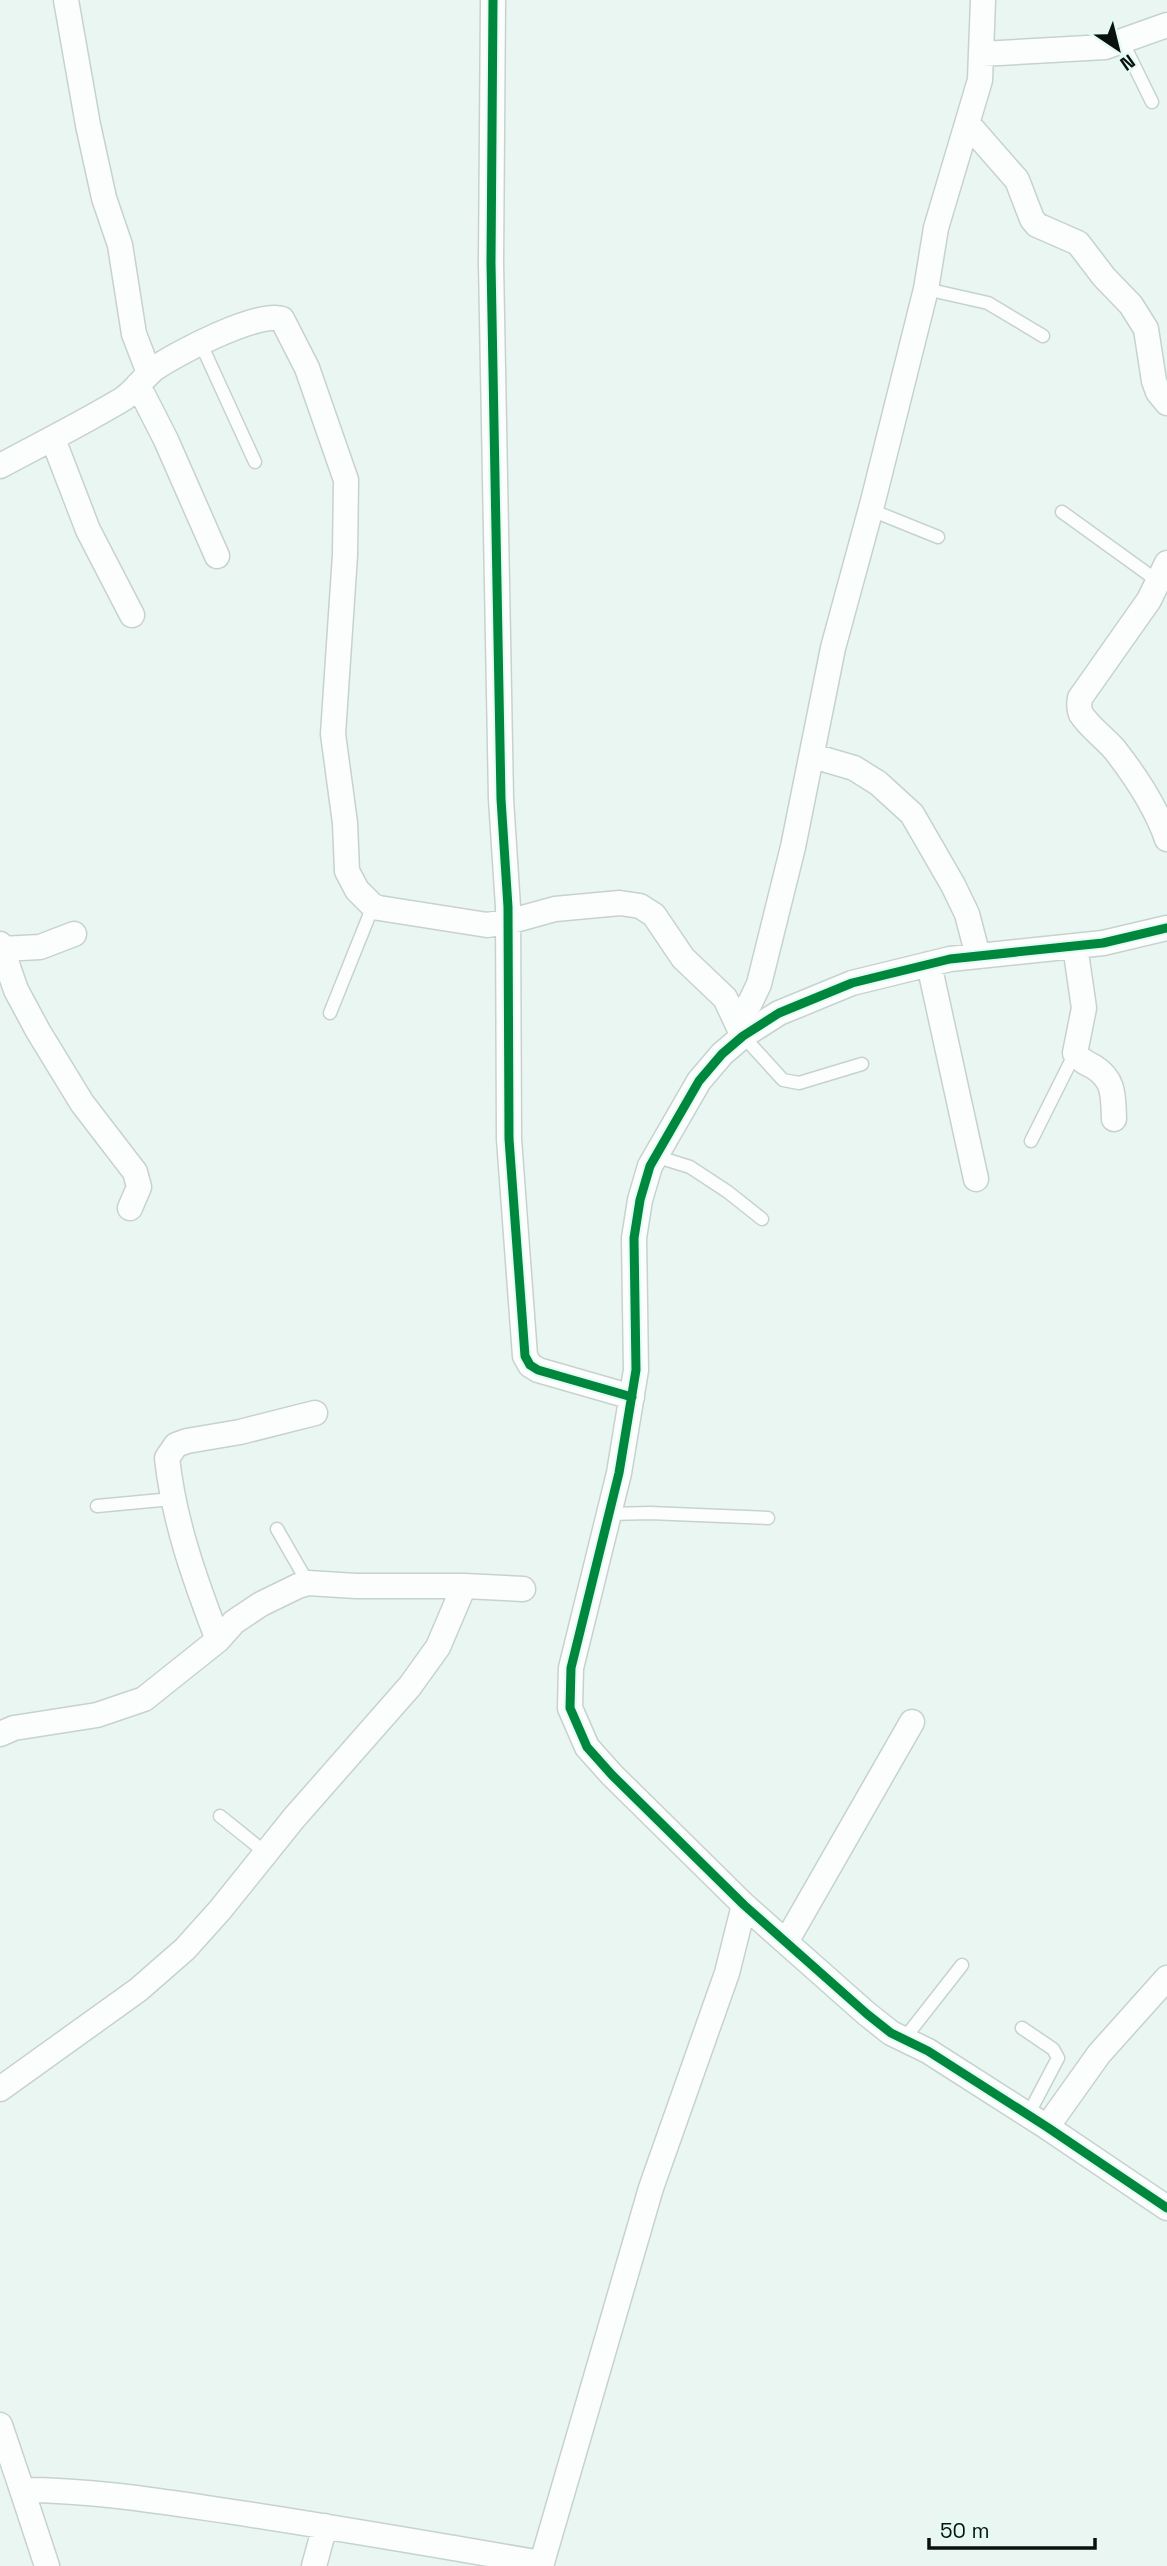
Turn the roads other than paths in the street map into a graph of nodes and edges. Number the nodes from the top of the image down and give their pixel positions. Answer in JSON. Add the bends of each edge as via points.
{"nodes":[{"id":1,"x":66,"y":0,"type":"edge"},
{"id":2,"x":493,"y":0,"type":"edge"},
{"id":3,"x":984,"y":0,"type":"edge"},
{"id":4,"x":1167,"y":25,"type":"edge"},
{"id":5,"x":1122,"y":41,"type":"junction"},
{"id":6,"x":981,"y":54,"type":"junction"},
{"id":7,"x":1152,"y":102,"type":"dead end"},
{"id":8,"x":968,"y":124,"type":"junction"},
{"id":9,"x":926,"y":289,"type":"junction"},
{"id":10,"x":1043,"y":336,"type":"dead end"},
{"id":11,"x":201,"y":344,"type":"junction"},
{"id":12,"x":144,"y":379,"type":"junction"},
{"id":13,"x":1167,"y":403,"type":"edge"},
{"id":14,"x":53,"y":439,"type":"junction"},
{"id":15,"x":255,"y":462,"type":"dead end"},
{"id":16,"x":0,"y":466,"type":"edge"},
{"id":17,"x":871,"y":510,"type":"junction"},
{"id":18,"x":1062,"y":512,"type":"dead end"},
{"id":19,"x":938,"y":537,"type":"dead end"},
{"id":20,"x":217,"y":556,"type":"dead end"},
{"id":21,"x":1163,"y":573,"type":"edge"},
{"id":22,"x":132,"y":615,"type":"dead end"},
{"id":23,"x":813,"y":756,"type":"junction"},
{"id":24,"x":1161,"y":808,"type":"edge"},
{"id":25,"x":1167,"y":839,"type":"edge"},
{"id":26,"x":373,"y":906,"type":"junction"},
{"id":27,"x":508,"y":922,"type":"junction"},
{"id":28,"x":1166,"y":931,"type":"edge"},
{"id":29,"x":74,"y":934,"type":"dead end"},
{"id":30,"x":1,"y":946,"type":"edge"},
{"id":31,"x":1074,"y":946,"type":"junction"},
{"id":32,"x":978,"y":956,"type":"junction"},
{"id":33,"x":929,"y":964,"type":"junction"},
{"id":34,"x":330,"y":1013,"type":"dead end"},
{"id":35,"x":739,"y":1026,"type":"junction"},
{"id":36,"x":1075,"y":1053,"type":"junction"},
{"id":37,"x":862,"y":1064,"type":"dead end"},
{"id":38,"x":1114,"y":1119,"type":"dead end"},
{"id":39,"x":1031,"y":1141,"type":"dead end"},
{"id":40,"x":655,"y":1156,"type":"junction"},
{"id":41,"x":976,"y":1180,"type":"dead end"},
{"id":42,"x":130,"y":1208,"type":"dead end"},
{"id":43,"x":762,"y":1219,"type":"dead end"},
{"id":44,"x":632,"y":1397,"type":"junction"},
{"id":45,"x":315,"y":1413,"type":"dead end"},
{"id":46,"x":172,"y":1499,"type":"junction"},
{"id":47,"x":97,"y":1506,"type":"dead end"},
{"id":48,"x":609,"y":1514,"type":"junction"},
{"id":49,"x":768,"y":1518,"type":"dead end"},
{"id":50,"x":277,"y":1529,"type":"dead end"},
{"id":51,"x":309,"y":1583,"type":"junction"},
{"id":52,"x":464,"y":1586,"type":"junction"},
{"id":53,"x":523,"y":1590,"type":"dead end"},
{"id":54,"x":218,"y":1640,"type":"junction"},
{"id":55,"x":912,"y":1723,"type":"dead end"},
{"id":56,"x":0,"y":1734,"type":"edge"},
{"id":57,"x":220,"y":1815,"type":"dead end"},
{"id":58,"x":266,"y":1853,"type":"junction"},
{"id":59,"x":744,"y":1905,"type":"junction"},
{"id":60,"x":786,"y":1942,"type":"junction"},
{"id":61,"x":962,"y":1965,"type":"dead end"},
{"id":62,"x":1167,"y":1978,"type":"edge"},
{"id":63,"x":1022,"y":2028,"type":"dead end"},
{"id":64,"x":904,"y":2039,"type":"junction"},
{"id":65,"x":0,"y":2089,"type":"edge"},
{"id":66,"x":1038,"y":2121,"type":"junction"},
{"id":67,"x":1167,"y":2208,"type":"edge"},
{"id":68,"x":0,"y":2425,"type":"edge"},
{"id":69,"x":22,"y":2490,"type":"junction"},
{"id":70,"x":325,"y":2526,"type":"junction"},
{"id":71,"x":541,"y":2565,"type":"edge"},
{"id":72,"x":47,"y":2566,"type":"edge"},
{"id":73,"x":314,"y":2566,"type":"edge"}],
"edges":[{"from":1,"to":12,"type":"street","via":[[104,198],[120,245]]},
{"from":2,"to":27,"type":"street","via":[[491,263]]},
{"from":3,"to":6,"type":"street"},
{"from":4,"to":5,"type":"street"},
{"from":5,"to":6,"type":"street","via":[[1105,47]]},
{"from":5,"to":7,"type":"lane"},
{"from":6,"to":8,"type":"street","via":[[980,80]]},
{"from":8,"to":9,"type":"street","via":[[936,228]]},
{"from":8,"to":13,"type":"street","via":[[1017,180],[1037,225],[1078,243],[1131,305],[1146,329],[1154,381]]},
{"from":9,"to":10,"type":"lane","via":[[988,303]]},
{"from":9,"to":17,"type":"street"},
{"from":11,"to":12,"type":"street"},
{"from":11,"to":15,"type":"lane"},
{"from":11,"to":26,"type":"street","via":[[242,323],[282,318],[307,368],[341,461],[346,480],[345,555],[332,734],[347,871]]},
{"from":12,"to":14,"type":"street","via":[[126,397]]},
{"from":12,"to":20,"type":"street"},
{"from":14,"to":16,"type":"street"},
{"from":14,"to":22,"type":"street","via":[[88,530]]},
{"from":17,"to":19,"type":"lane"},
{"from":17,"to":23,"type":"street","via":[[833,648]]},
{"from":18,"to":21,"type":"lane"},
{"from":21,"to":24,"type":"street","via":[[1079,705],[1081,714]]},
{"from":23,"to":32,"type":"street","via":[[854,768],[912,814],[967,914]]},
{"from":23,"to":35,"type":"street","via":[[759,984]]},
{"from":24,"to":25,"type":"street"},
{"from":26,"to":27,"type":"street","via":[[487,925]]},
{"from":26,"to":34,"type":"lane"},
{"from":27,"to":35,"type":"street","via":[[555,909],[620,903],[640,906],[654,915],[683,958],[725,998]]},
{"from":27,"to":44,"type":"street","via":[[509,1139],[525,1356],[537,1370]]},
{"from":28,"to":31,"type":"street"},
{"from":29,"to":30,"type":"street","via":[[40,947]]},
{"from":30,"to":42,"type":"street","via":[[16,990],[38,1031],[82,1103],[135,1172],[139,1187]]},
{"from":31,"to":32,"type":"street"},
{"from":31,"to":36,"type":"street","via":[[1084,1008]]},
{"from":32,"to":33,"type":"street"},
{"from":33,"to":35,"type":"street","via":[[852,983]]},
{"from":33,"to":41,"type":"street"},
{"from":35,"to":37,"type":"lane","via":[[783,1080],[791,1083]]},
{"from":35,"to":40,"type":"street","via":[[699,1081]]},
{"from":36,"to":38,"type":"street","via":[[1109,1080]]},
{"from":36,"to":39,"type":"lane"},
{"from":40,"to":43,"type":"lane","via":[[690,1167]]},
{"from":40,"to":44,"type":"street","via":[[640,1200],[634,1238],[636,1370]]},
{"from":44,"to":48,"type":"street"},
{"from":45,"to":46,"type":"street","via":[[176,1445],[167,1458]]},
{"from":46,"to":47,"type":"lane"},
{"from":46,"to":54,"type":"street","via":[[195,1583]]},
{"from":48,"to":49,"type":"lane"},
{"from":48,"to":59,"type":"street","via":[[571,1668],[570,1708],[587,1746],[612,1775]]},
{"from":50,"to":51,"type":"lane"},
{"from":51,"to":52,"type":"street"},
{"from":51,"to":54,"type":"street","via":[[261,1604],[234,1622]]},
{"from":52,"to":53,"type":"street"},
{"from":52,"to":58,"type":"street","via":[[438,1647],[410,1686]]},
{"from":54,"to":56,"type":"street","via":[[144,1699],[97,1715]]},
{"from":55,"to":60,"type":"street"},
{"from":57,"to":58,"type":"lane"},
{"from":58,"to":65,"type":"street","via":[[185,1949],[138,1990]]},
{"from":59,"to":60,"type":"street"},
{"from":59,"to":71,"type":"street","via":[[727,1973],[651,2188]]},
{"from":60,"to":64,"type":"street","via":[[867,2014]]},
{"from":61,"to":64,"type":"lane"},
{"from":62,"to":66,"type":"street"},
{"from":63,"to":66,"type":"lane","via":[[1053,2049],[1058,2058]]},
{"from":64,"to":66,"type":"street"},
{"from":66,"to":67,"type":"street"},
{"from":68,"to":69,"type":"street"},
{"from":69,"to":70,"type":"street","via":[[142,2498]]},
{"from":69,"to":72,"type":"street"},
{"from":70,"to":71,"type":"street"},
{"from":70,"to":73,"type":"street"}]}
